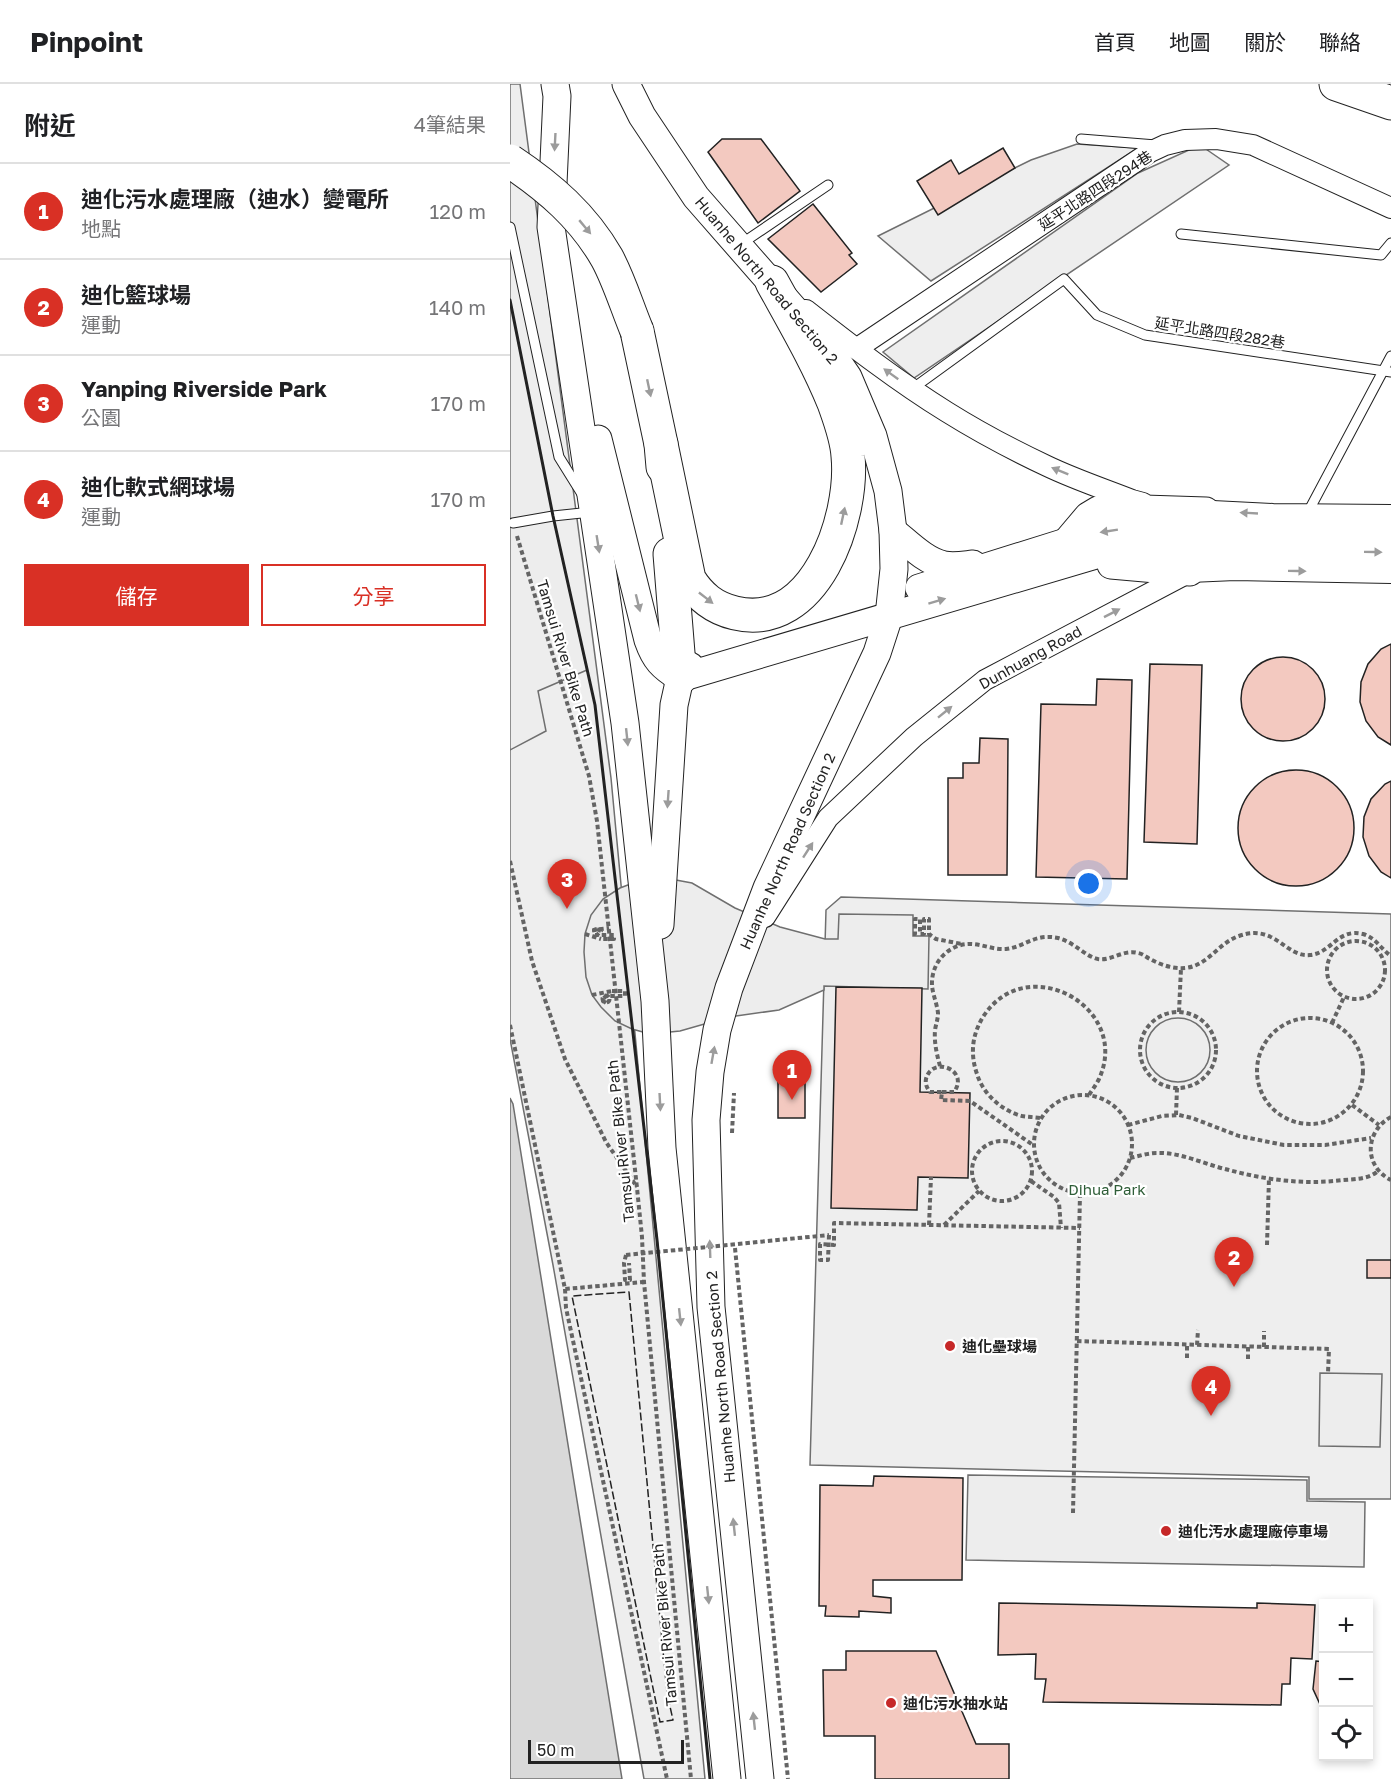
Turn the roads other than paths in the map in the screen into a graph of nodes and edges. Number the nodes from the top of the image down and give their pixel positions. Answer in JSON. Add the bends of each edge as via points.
{"nodes":[{"id":1,"x":555,"y":84,"type":"edge"},
{"id":2,"x":626,"y":84,"type":"edge"},
{"id":3,"x":1336,"y":84,"type":"edge"},
{"id":4,"x":1387,"y":102,"type":"edge"},
{"id":5,"x":1081,"y":139,"type":"dead end"},
{"id":6,"x":1165,"y":145,"type":"junction"},
{"id":7,"x":510,"y":161,"type":"edge"},
{"id":8,"x":828,"y":185,"type":"dead end"},
{"id":9,"x":1391,"y":208,"type":"edge"},
{"id":10,"x":510,"y":227,"type":"edge"},
{"id":11,"x":1181,"y":234,"type":"dead end"},
{"id":12,"x":1391,"y":243,"type":"edge"},
{"id":13,"x":739,"y":245,"type":"junction"},
{"id":14,"x":558,"y":281,"type":"junction"},
{"id":15,"x":772,"y":282,"type":"junction"},
{"id":16,"x":856,"y":349,"type":"junction"},
{"id":17,"x":1391,"y":356,"type":"edge"},
{"id":18,"x":1386,"y":372,"type":"edge"},
{"id":19,"x":912,"y":389,"type":"junction"},
{"id":20,"x":661,"y":444,"type":"junction"},
{"id":21,"x":593,"y":511,"type":"junction"},
{"id":22,"x":1207,"y":511,"type":"junction"},
{"id":23,"x":1307,"y":514,"type":"junction"},
{"id":24,"x":1391,"y":515,"type":"edge"},
{"id":25,"x":513,"y":523,"type":"road end"},
{"id":26,"x":893,"y":531,"type":"junction"},
{"id":27,"x":1391,"y":532,"type":"edge"},
{"id":28,"x":1068,"y":552,"type":"junction"},
{"id":29,"x":1391,"y":552,"type":"edge"},
{"id":30,"x":1007,"y":560,"type":"junction"},
{"id":31,"x":1190,"y":572,"type":"junction"},
{"id":32,"x":1391,"y":573,"type":"edge"},
{"id":33,"x":890,"y":606,"type":"junction"},
{"id":34,"x":680,"y":678,"type":"junction"},
{"id":35,"x":742,"y":952,"type":"junction"},
{"id":36,"x":655,"y":1002,"type":"junction"},
{"id":37,"x":727,"y":1779,"type":"edge"},
{"id":38,"x":760,"y":1779,"type":"edge"}],
"edges":[{"from":1,"to":14,"type":"main road","one_way":true,"via":[[551,227]]},
{"from":2,"to":13,"type":"main road","name":"Huanhe North Road Section 2","via":[[642,116],[696,197]]},
{"from":3,"to":4,"type":"highway"},
{"from":5,"to":6,"type":"lane"},
{"from":6,"to":9,"type":"street","name":"延平北路四段294巷","via":[[1216,139],[1253,145]]},
{"from":6,"to":16,"type":"street","name":"延平北路四段294巷"},
{"from":7,"to":20,"type":"highway","one_way":true,"bridge":true,"via":[[568,207],[590,231],[608,260],[637,331]]},
{"from":8,"to":13,"type":"lane"},
{"from":10,"to":21,"type":"lane","via":[[559,457]]},
{"from":11,"to":12,"type":"lane","via":[[1382,255]]},
{"from":13,"to":15,"type":"main road","name":"Huanhe North Road Section 2"},
{"from":14,"to":21,"type":"main road"},
{"from":14,"to":34,"type":"main road","one_way":true,"via":[[648,640],[654,656]]},
{"from":15,"to":16,"type":"street"},
{"from":20,"to":15,"type":"highway","one_way":true,"via":[[689,579],[697,591],[723,610],[765,614],[785,606],[812,582],[839,534],[847,491],[848,456],[843,427],[827,386]]},
{"from":15,"to":26,"type":"main road","name":"Huanhe North Road Section 2","via":[[848,377],[873,436],[888,491]]},
{"from":19,"to":16,"type":"street","one_way":true},
{"from":17,"to":18,"type":"lane"},
{"from":18,"to":19,"type":"lane","name":"延平北路四段282巷","via":[[1144,336],[1097,315],[1064,279]]},
{"from":18,"to":23,"type":"lane"},
{"from":22,"to":19,"type":"street","one_way":true,"via":[[1153,506],[1049,467],[993,439]]},
{"from":20,"to":34,"type":"highway"},
{"from":21,"to":25,"type":"lane"},
{"from":21,"to":36,"type":"main road","one_way":true,"via":[[625,723]]},
{"from":23,"to":22,"type":"street","one_way":true},
{"from":22,"to":28,"type":"main road","via":[[1098,510],[1088,516]]},
{"from":23,"to":24,"type":"street"},
{"from":26,"to":30,"type":"main road","via":[[920,553],[945,565]]},
{"from":26,"to":33,"type":"main road","name":"Huanhe North Road Section 2"},
{"from":27,"to":28,"type":"main road","one_way":true,"via":[[1124,529],[1095,534]]},
{"from":28,"to":29,"type":"main road","one_way":true},
{"from":28,"to":30,"type":"main road"},
{"from":28,"to":31,"type":"main road"},
{"from":33,"to":28,"type":"main road","one_way":true},
{"from":30,"to":33,"type":"main road"},
{"from":31,"to":32,"type":"street","name":"Dunhuang Road","one_way":true},
{"from":35,"to":31,"type":"street","name":"Dunhuang Road","one_way":true,"via":[[828,818],[914,737],[985,680]]},
{"from":33,"to":34,"type":"main road"},
{"from":33,"to":35,"type":"main road","name":"Huanhe North Road Section 2","via":[[877,653],[767,888]]},
{"from":34,"to":36,"type":"main road","one_way":true,"via":[[674,705]]},
{"from":38,"to":35,"type":"main road","name":"Huanhe North Road Section 2","one_way":true,"via":[[711,1307],[706,1120],[717,1030]]},
{"from":36,"to":37,"type":"main road","one_way":true,"via":[[662,1148]]}]}
